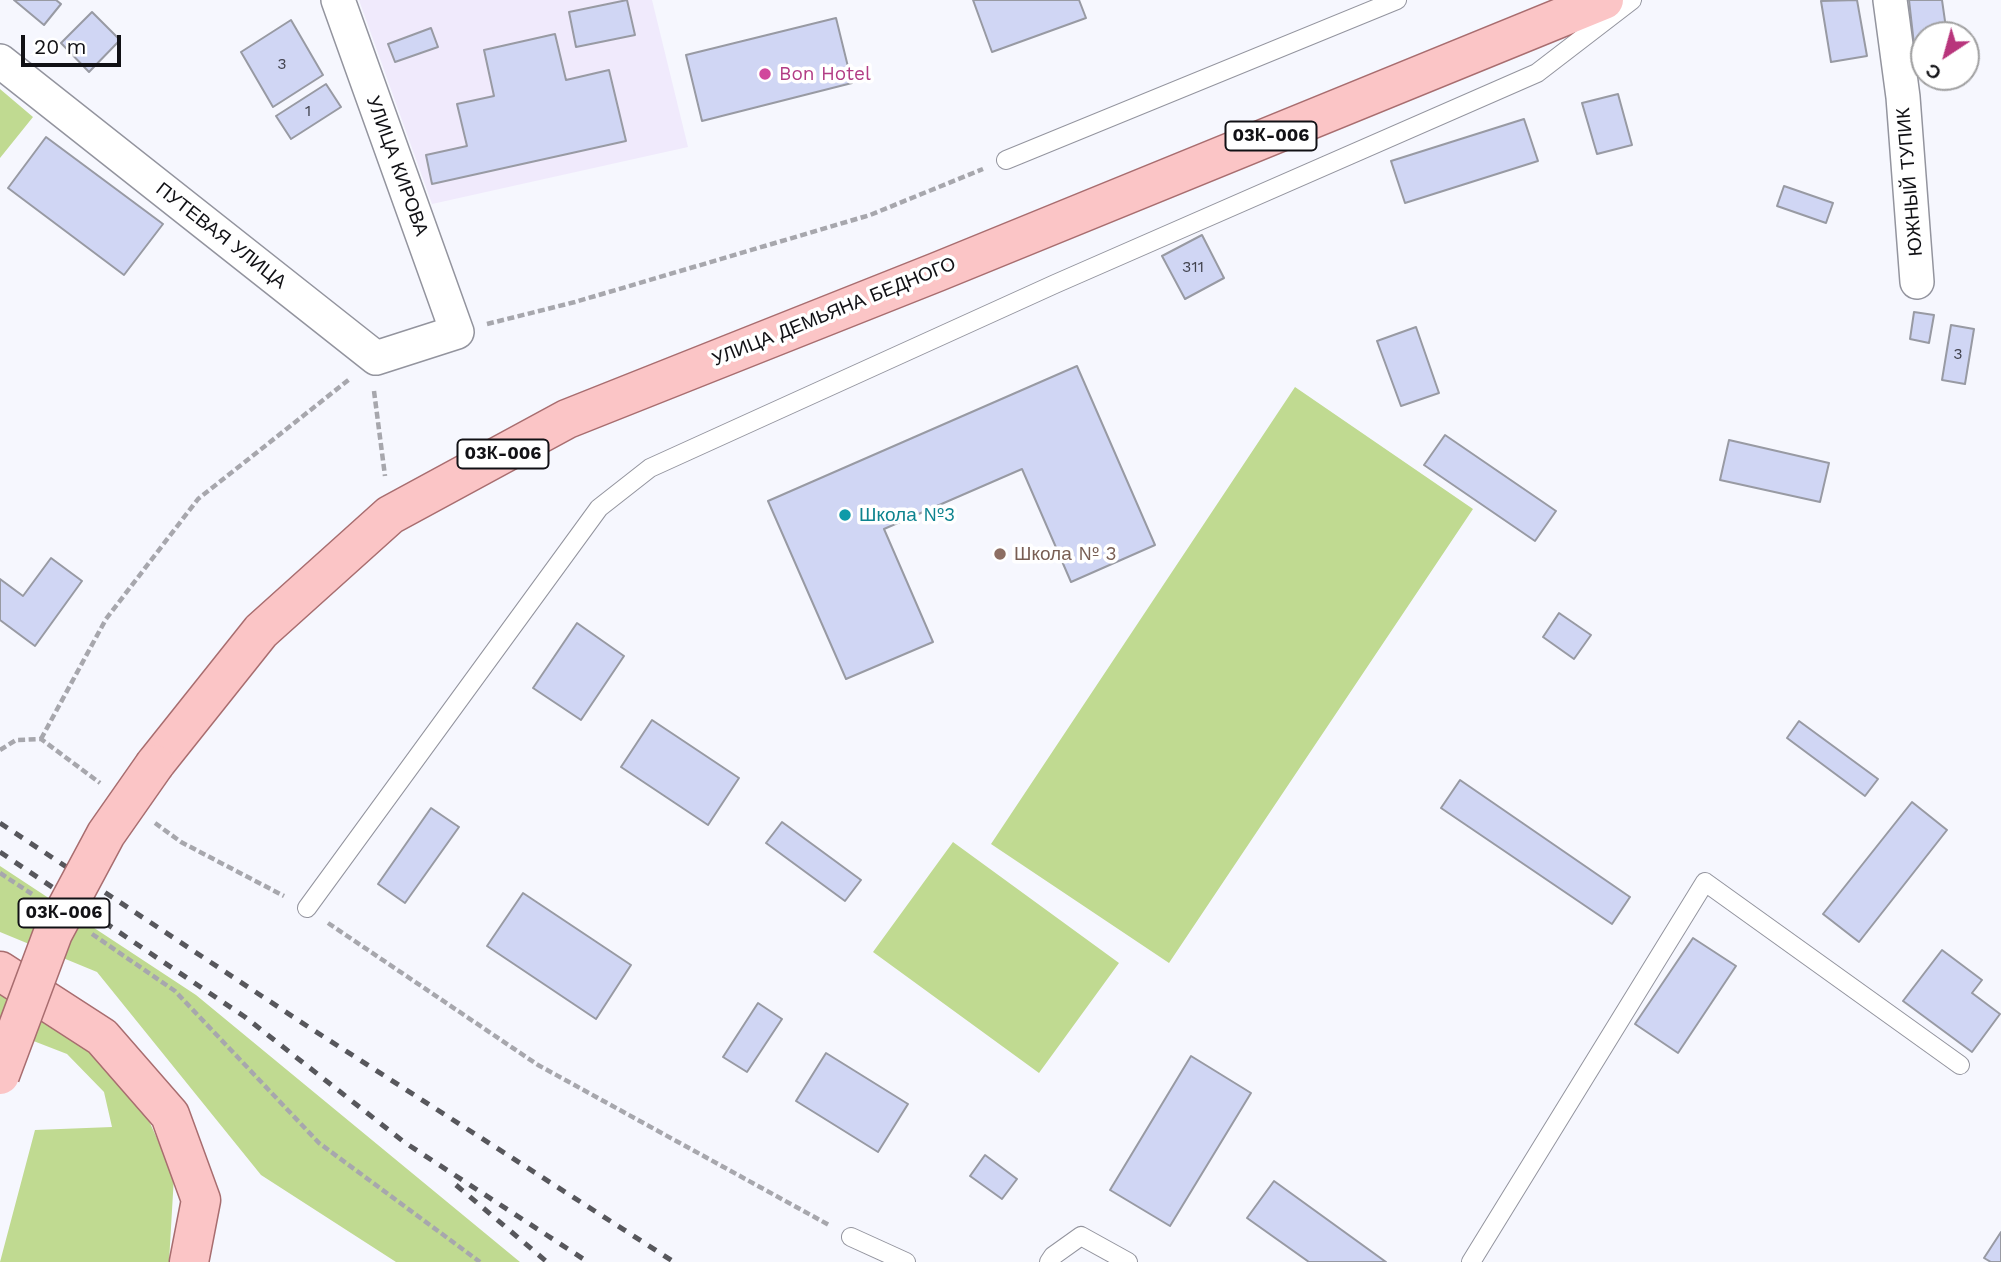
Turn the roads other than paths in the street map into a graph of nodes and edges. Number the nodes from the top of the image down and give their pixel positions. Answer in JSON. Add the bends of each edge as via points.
{"nodes":[{"id":1,"x":338,"y":0,"type":"edge"},
{"id":2,"x":1397,"y":0,"type":"edge"},
{"id":3,"x":1604,"y":0,"type":"edge"},
{"id":4,"x":1632,"y":0,"type":"edge"},
{"id":5,"x":1890,"y":0,"type":"edge"},
{"id":6,"x":0,"y":61,"type":"edge"},
{"id":7,"x":1006,"y":160,"type":"road end"},
{"id":8,"x":1917,"y":282,"type":"dead end"},
{"id":9,"x":375,"y":372,"type":"joint"},
{"id":10,"x":307,"y":908,"type":"road end"},
{"id":11,"x":0,"y":971,"type":"edge"},
{"id":12,"x":1960,"y":1065,"type":"dead end"},
{"id":13,"x":0,"y":1075,"type":"edge"},
{"id":14,"x":851,"y":1237,"type":"road end"},
{"id":15,"x":189,"y":1262,"type":"edge"},
{"id":16,"x":906,"y":1262,"type":"edge"},
{"id":17,"x":1049,"y":1262,"type":"edge"},
{"id":18,"x":1128,"y":1262,"type":"edge"},
{"id":19,"x":1471,"y":1262,"type":"edge"}],
"edges":[{"from":1,"to":9,"type":"street","name":"УЛИЦА КИРОВА","via":[[457,332]]},
{"from":2,"to":7,"type":"lane"},
{"from":3,"to":13,"type":"main road","name":"УЛИЦА ДЕМЬЯНА БЕДНОГО","number":"03К-006","bridge":true,"via":[[567,419],[390,515],[261,631],[155,764],[106,834],[54,933]]},
{"from":4,"to":10,"type":"lane","via":[[1536,72],[650,468],[599,508]]},
{"from":5,"to":8,"type":"street","name":"ЮЖНЫЙ ТУПИК","via":[[1903,97]]},
{"from":6,"to":9,"type":"street","name":"ПУТЕВАЯ УЛИЦА"},
{"from":11,"to":15,"type":"main road","via":[[102,1037],[170,1115],[201,1200]]},
{"from":12,"to":19,"type":"lane","via":[[1705,883]]},
{"from":14,"to":16,"type":"lane"},
{"from":17,"to":18,"type":"lane","via":[[1082,1236]]}]}
